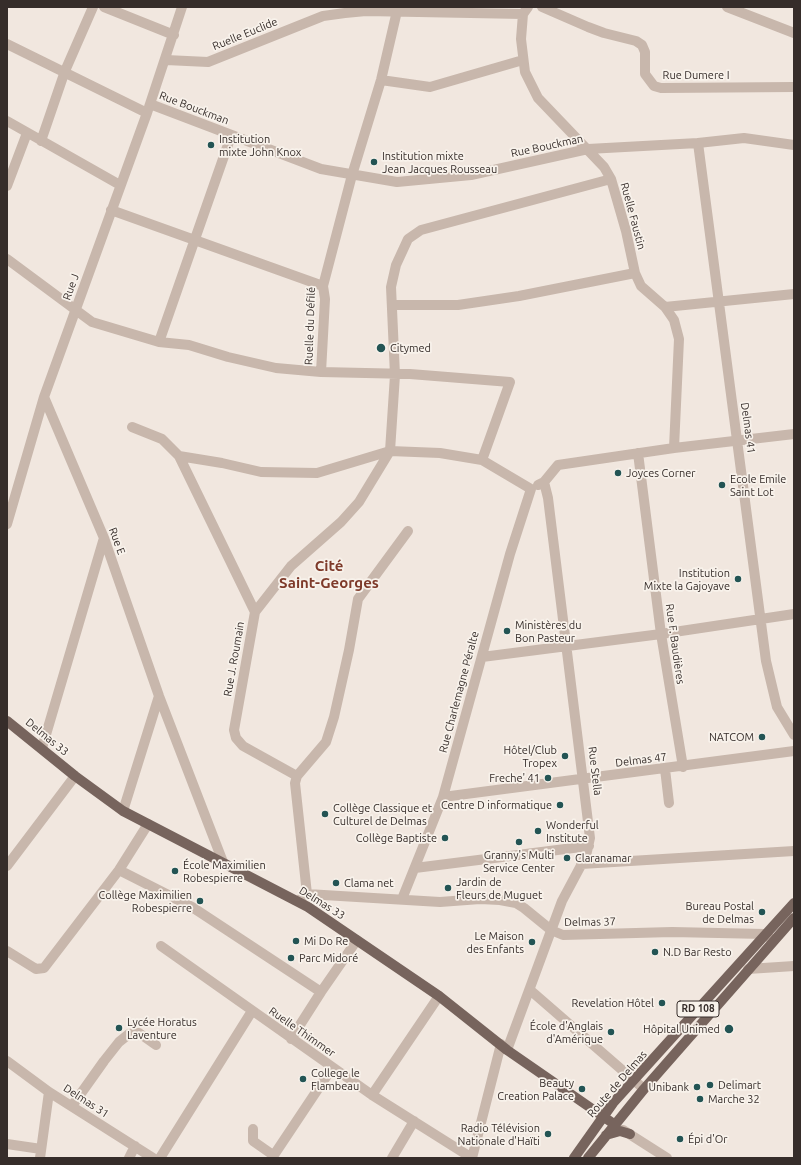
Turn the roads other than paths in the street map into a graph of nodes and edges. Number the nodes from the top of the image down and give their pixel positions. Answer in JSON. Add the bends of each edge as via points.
{"nodes":[{"id":1,"x":92,"y":7,"type":"edge"},
{"id":2,"x":104,"y":7,"type":"edge"},
{"id":3,"x":182,"y":7,"type":"edge"},
{"id":4,"x":542,"y":7,"type":"edge"},
{"id":5,"x":727,"y":7,"type":"edge"},
{"id":6,"x":366,"y":9,"type":"edge"},
{"id":7,"x":435,"y":9,"type":"edge"},
{"id":8,"x":737,"y":9,"type":"edge"},
{"id":9,"x":397,"y":11,"type":"junction"},
{"id":10,"x":525,"y":11,"type":"edge"},
{"id":11,"x":794,"y":33,"type":"edge"},
{"id":12,"x":174,"y":35,"type":"junction"},
{"id":13,"x":7,"y":44,"type":"edge"},
{"id":14,"x":166,"y":60,"type":"junction"},
{"id":15,"x":523,"y":60,"type":"junction"},
{"id":16,"x":64,"y":72,"type":"junction"},
{"id":17,"x":381,"y":80,"type":"junction"},
{"id":18,"x":794,"y":87,"type":"edge"},
{"id":19,"x":148,"y":109,"type":"junction"},
{"id":20,"x":7,"y":121,"type":"edge"},
{"id":21,"x":27,"y":133,"type":"junction"},
{"id":22,"x":231,"y":136,"type":"junction"},
{"id":23,"x":41,"y":141,"type":"junction"},
{"id":24,"x":698,"y":144,"type":"junction"},
{"id":25,"x":794,"y":145,"type":"edge"},
{"id":26,"x":588,"y":149,"type":"junction"},
{"id":27,"x":352,"y":175,"type":"junction"},
{"id":28,"x":611,"y":179,"type":"junction"},
{"id":29,"x":120,"y":185,"type":"junction"},
{"id":30,"x":7,"y":186,"type":"edge"},
{"id":31,"x":111,"y":210,"type":"junction"},
{"id":32,"x":194,"y":239,"type":"junction"},
{"id":33,"x":7,"y":259,"type":"edge"},
{"id":34,"x":635,"y":272,"type":"junction"},
{"id":35,"x":323,"y":286,"type":"junction"},
{"id":36,"x":794,"y":294,"type":"edge"},
{"id":37,"x":719,"y":302,"type":"junction"},
{"id":38,"x":393,"y":305,"type":"junction"},
{"id":39,"x":665,"y":307,"type":"junction"},
{"id":40,"x":75,"y":310,"type":"junction"},
{"id":41,"x":159,"y":342,"type":"junction"},
{"id":42,"x":321,"y":372,"type":"junction"},
{"id":43,"x":395,"y":375,"type":"junction"},
{"id":44,"x":44,"y":397,"type":"junction"},
{"id":45,"x":132,"y":427,"type":"dead end"},
{"id":46,"x":794,"y":434,"type":"edge"},
{"id":47,"x":738,"y":441,"type":"junction"},
{"id":48,"x":674,"y":448,"type":"junction"},
{"id":49,"x":390,"y":451,"type":"junction"},
{"id":50,"x":638,"y":453,"type":"junction"},
{"id":51,"x":179,"y":456,"type":"junction"},
{"id":52,"x":482,"y":460,"type":"junction"},
{"id":53,"x":544,"y":482,"type":"junction"},
{"id":54,"x":532,"y":489,"type":"junction"},
{"id":55,"x":7,"y":524,"type":"edge"},
{"id":56,"x":408,"y":531,"type":"dead end"},
{"id":57,"x":104,"y":538,"type":"junction"},
{"id":58,"x":255,"y":612,"type":"junction"},
{"id":59,"x":794,"y":614,"type":"edge"},
{"id":60,"x":760,"y":618,"type":"junction"},
{"id":61,"x":661,"y":634,"type":"junction"},
{"id":62,"x":565,"y":647,"type":"junction"},
{"id":63,"x":482,"y":657,"type":"junction"},
{"id":64,"x":159,"y":696,"type":"junction"},
{"id":65,"x":7,"y":720,"type":"edge"},
{"id":66,"x":794,"y":735,"type":"edge"},
{"id":67,"x":42,"y":748,"type":"junction"},
{"id":68,"x":794,"y":751,"type":"edge"},
{"id":69,"x":683,"y":767,"type":"junction"},
{"id":70,"x":665,"y":769,"type":"junction"},
{"id":71,"x":75,"y":776,"type":"junction"},
{"id":72,"x":297,"y":776,"type":"junction"},
{"id":73,"x":584,"y":780,"type":"junction"},
{"id":74,"x":443,"y":797,"type":"junction"},
{"id":75,"x":669,"y":803,"type":"dead end"},
{"id":76,"x":123,"y":811,"type":"junction"},
{"id":77,"x":148,"y":824,"type":"junction"},
{"id":78,"x":589,"y":846,"type":"junction"},
{"id":79,"x":794,"y":850,"type":"edge"},
{"id":80,"x":223,"y":862,"type":"junction"},
{"id":81,"x":581,"y":864,"type":"junction"},
{"id":82,"x":7,"y":866,"type":"edge"},
{"id":83,"x":415,"y":868,"type":"junction"},
{"id":84,"x":119,"y":870,"type":"junction"},
{"id":85,"x":307,"y":894,"type":"junction"},
{"id":86,"x":402,"y":899,"type":"junction"},
{"id":87,"x":298,"y":901,"type":"junction"},
{"id":88,"x":794,"y":903,"type":"edge"},
{"id":89,"x":794,"y":918,"type":"edge"},
{"id":90,"x":551,"y":930,"type":"junction"},
{"id":91,"x":765,"y":934,"type":"junction"},
{"id":92,"x":357,"y":940,"type":"junction"},
{"id":93,"x":773,"y":942,"type":"junction"},
{"id":94,"x":161,"y":946,"type":"dead end"},
{"id":95,"x":7,"y":951,"type":"edge"},
{"id":96,"x":794,"y":966,"type":"edge"},
{"id":97,"x":748,"y":970,"type":"junction"},
{"id":98,"x":530,"y":990,"type":"junction"},
{"id":99,"x":321,"y":992,"type":"junction"},
{"id":100,"x":439,"y":996,"type":"junction"},
{"id":101,"x":252,"y":1011,"type":"junction"},
{"id":102,"x":291,"y":1039,"type":"junction"},
{"id":103,"x":156,"y":1045,"type":"dead end"},
{"id":104,"x":504,"y":1047,"type":"junction"},
{"id":105,"x":7,"y":1061,"type":"edge"},
{"id":106,"x":332,"y":1068,"type":"junction"},
{"id":107,"x":634,"y":1081,"type":"junction"},
{"id":108,"x":644,"y":1089,"type":"junction"},
{"id":109,"x":49,"y":1092,"type":"junction"},
{"id":110,"x":372,"y":1095,"type":"junction"},
{"id":111,"x":586,"y":1103,"type":"junction"},
{"id":112,"x":613,"y":1104,"type":"junction"},
{"id":113,"x":72,"y":1106,"type":"junction"},
{"id":114,"x":602,"y":1116,"type":"junction"},
{"id":115,"x":618,"y":1120,"type":"junction"},
{"id":116,"x":414,"y":1121,"type":"junction"},
{"id":117,"x":253,"y":1129,"type":"dead end"},
{"id":118,"x":630,"y":1134,"type":"junction"},
{"id":119,"x":606,"y":1135,"type":"junction"},
{"id":120,"x":7,"y":1144,"type":"edge"},
{"id":121,"x":135,"y":1146,"type":"junction"},
{"id":122,"x":40,"y":1153,"type":"edge"},
{"id":123,"x":272,"y":1157,"type":"edge"},
{"id":124,"x":129,"y":1158,"type":"edge"},
{"id":125,"x":153,"y":1158,"type":"edge"},
{"id":126,"x":160,"y":1158,"type":"edge"},
{"id":127,"x":392,"y":1158,"type":"edge"},
{"id":128,"x":472,"y":1158,"type":"edge"},
{"id":129,"x":574,"y":1158,"type":"edge"},
{"id":130,"x":588,"y":1158,"type":"edge"},
{"id":131,"x":667,"y":1158,"type":"edge"}],
"edges":[{"from":1,"to":16,"type":"street"},
{"from":2,"to":12,"type":"street"},
{"from":3,"to":12,"type":"street","name":"Rue J"},
{"from":4,"to":18,"type":"street","name":"Rue Dumere I","via":[[588,27],[642,45],[645,52],[645,74],[654,86]]},
{"from":5,"to":8,"type":"street"},
{"from":6,"to":9,"type":"street","name":"Ruelle Euclide"},
{"from":6,"to":14,"type":"street","name":"Ruelle Euclide","via":[[323,16],[208,62]]},
{"from":7,"to":9,"type":"street","name":"Ruelle Euclide"},
{"from":7,"to":10,"type":"street","name":"Ruelle Euclide"},
{"from":8,"to":11,"type":"street"},
{"from":9,"to":17,"type":"street","name":"Ruelle du Défilé"},
{"from":10,"to":15,"type":"street","name":"Ruelle Faustin","via":[[521,39]]},
{"from":12,"to":14,"type":"street","name":"Rue J"},
{"from":13,"to":16,"type":"street","name":"Rue Bouckman"},
{"from":14,"to":19,"type":"street","name":"Rue J"},
{"from":15,"to":17,"type":"street","via":[[430,87]]},
{"from":15,"to":26,"type":"street","name":"Ruelle Faustin","via":[[538,98]]},
{"from":16,"to":19,"type":"street","name":"Rue Bouckman"},
{"from":16,"to":23,"type":"street"},
{"from":17,"to":27,"type":"street","name":"Ruelle du Défilé"},
{"from":19,"to":22,"type":"street","name":"Rue Bouckman"},
{"from":19,"to":29,"type":"street","name":"Rue J"},
{"from":20,"to":21,"type":"street"},
{"from":21,"to":23,"type":"street"},
{"from":21,"to":30,"type":"street"},
{"from":22,"to":27,"type":"street","name":"Rue Bouckman","via":[[321,169]]},
{"from":22,"to":32,"type":"street"},
{"from":23,"to":29,"type":"street"},
{"from":24,"to":25,"type":"street","name":"Rue Bouckman","via":[[744,138]]},
{"from":24,"to":26,"type":"street","name":"Rue Bouckman"},
{"from":24,"to":37,"type":"street","name":"Delmas 41"},
{"from":26,"to":27,"type":"street","name":"Rue Bouckman","via":[[471,175],[397,182]]},
{"from":26,"to":28,"type":"street","name":"Ruelle Faustin"},
{"from":27,"to":35,"type":"street","name":"Ruelle du Défilé"},
{"from":28,"to":34,"type":"street","name":"Ruelle Faustin"},
{"from":28,"to":38,"type":"street","via":[[414,234],[408,239],[396,265],[391,287]]},
{"from":29,"to":31,"type":"street","name":"Rue J"},
{"from":31,"to":32,"type":"street"},
{"from":31,"to":40,"type":"street","name":"Rue J"},
{"from":32,"to":35,"type":"street"},
{"from":32,"to":41,"type":"street"},
{"from":33,"to":40,"type":"street","name":"Ruelle du Défilé"},
{"from":34,"to":38,"type":"street","via":[[519,296],[458,305]]},
{"from":34,"to":39,"type":"street","name":"Ruelle Faustin","via":[[641,286]]},
{"from":35,"to":42,"type":"street","name":"Ruelle du Défilé","via":[[325,299]]},
{"from":36,"to":37,"type":"street"},
{"from":37,"to":39,"type":"street"},
{"from":37,"to":47,"type":"street","name":"Delmas 41"},
{"from":38,"to":43,"type":"street"},
{"from":39,"to":48,"type":"street","name":"Ruelle Faustin","via":[[674,320],[679,339]]},
{"from":40,"to":41,"type":"street","name":"Ruelle du Défilé","via":[[92,322]]},
{"from":40,"to":44,"type":"street","name":"Rue J"},
{"from":41,"to":42,"type":"street","name":"Ruelle du Défilé","via":[[189,345],[276,368]]},
{"from":42,"to":43,"type":"street"},
{"from":43,"to":49,"type":"street"},
{"from":43,"to":52,"type":"street","via":[[510,382]]},
{"from":44,"to":55,"type":"street","name":"Rue J"},
{"from":44,"to":57,"type":"street","name":"Rue E"},
{"from":45,"to":51,"type":"street","name":"Rue J. Roumain","via":[[162,439]]},
{"from":46,"to":47,"type":"street"},
{"from":47,"to":48,"type":"street"},
{"from":47,"to":60,"type":"street","name":"Delmas 41"},
{"from":48,"to":50,"type":"street"},
{"from":49,"to":51,"type":"street","via":[[317,473],[261,472]]},
{"from":49,"to":52,"type":"street","via":[[440,453]]},
{"from":49,"to":58,"type":"street","via":[[359,502],[341,522],[291,566]]},
{"from":50,"to":53,"type":"street","via":[[558,465]]},
{"from":50,"to":61,"type":"street","name":"Rue F. Baudières"},
{"from":51,"to":58,"type":"street","name":"Rue J. Roumain"},
{"from":52,"to":54,"type":"street"},
{"from":53,"to":54,"type":"street"},
{"from":53,"to":62,"type":"street","name":"Rue Stella"},
{"from":54,"to":63,"type":"street","name":"Rue Charlemagne Péralte","via":[[510,554]]},
{"from":56,"to":72,"type":"street","via":[[358,598],[346,665],[326,742]]},
{"from":57,"to":64,"type":"street","name":"Rue E"},
{"from":57,"to":67,"type":"street"},
{"from":58,"to":72,"type":"street","name":"Rue J. Roumain","via":[[234,730],[236,738],[243,746]]},
{"from":59,"to":60,"type":"street"},
{"from":60,"to":61,"type":"street"},
{"from":60,"to":66,"type":"street","name":"Delmas 41","via":[[766,661],[777,707]]},
{"from":61,"to":62,"type":"street"},
{"from":61,"to":69,"type":"street","name":"Rue F. Baudières"},
{"from":62,"to":63,"type":"street"},
{"from":62,"to":73,"type":"street","name":"Rue Stella"},
{"from":63,"to":74,"type":"street","name":"Rue Charlemagne Péralte"},
{"from":64,"to":76,"type":"street"},
{"from":64,"to":80,"type":"street","name":"Rue E"},
{"from":65,"to":67,"type":"main road","name":"Delmas 33"},
{"from":67,"to":71,"type":"main road","name":"Delmas 33"},
{"from":68,"to":69,"type":"street","name":"Delmas 47"},
{"from":69,"to":70,"type":"street","name":"Delmas 47"},
{"from":70,"to":73,"type":"street","name":"Delmas 47"},
{"from":70,"to":75,"type":"street"},
{"from":71,"to":76,"type":"main road","name":"Delmas 33"},
{"from":71,"to":82,"type":"street"},
{"from":72,"to":85,"type":"street","via":[[295,783]]},
{"from":73,"to":74,"type":"street","name":"Delmas 47"},
{"from":73,"to":78,"type":"street","name":"Rue Stella"},
{"from":74,"to":83,"type":"street","name":"Rue Charlemagne Péralte"},
{"from":76,"to":77,"type":"main road","name":"Delmas 33"},
{"from":77,"to":80,"type":"main road","name":"Delmas 33"},
{"from":77,"to":84,"type":"street"},
{"from":78,"to":81,"type":"street","name":"Rue Stella"},
{"from":78,"to":83,"type":"street"},
{"from":79,"to":81,"type":"street"},
{"from":80,"to":87,"type":"main road","name":"Delmas 33"},
{"from":81,"to":90,"type":"street","name":"Rue Stella"},
{"from":83,"to":86,"type":"street","name":"Rue Charlemagne Péralte"},
{"from":84,"to":95,"type":"street","via":[[44,968],[36,969]]},
{"from":84,"to":99,"type":"street","via":[[192,907]]},
{"from":85,"to":86,"type":"street","name":"Delmas 37"},
{"from":85,"to":87,"type":"street"},
{"from":86,"to":90,"type":"street","name":"Delmas 37","via":[[440,902],[492,899],[509,902],[524,908]]},
{"from":87,"to":92,"type":"main road","name":"Delmas 33"},
{"from":88,"to":91,"type":"main road","name":"Route de Delmas","number":"RD 108"},
{"from":89,"to":93,"type":"main road","number":"RD 108"},
{"from":90,"to":91,"type":"street","name":"Delmas 37","via":[[563,935],[672,932]]},
{"from":90,"to":98,"type":"street","name":"Rue Stella"},
{"from":91,"to":93,"type":"street"},
{"from":91,"to":107,"type":"main road","name":"Route de Delmas","number":"RD 108"},
{"from":92,"to":99,"type":"street"},
{"from":92,"to":100,"type":"main road","name":"Delmas 33"},
{"from":93,"to":97,"type":"main road","number":"RD 108"},
{"from":94,"to":101,"type":"street","name":"Ruelle Thimmer"},
{"from":96,"to":97,"type":"street"},
{"from":97,"to":108,"type":"main road","number":"RD 108"},
{"from":98,"to":104,"type":"street","name":"Rue Stella"},
{"from":98,"to":107,"type":"street"},
{"from":99,"to":102,"type":"street"},
{"from":100,"to":104,"type":"main road","name":"Delmas 33"},
{"from":100,"to":110,"type":"street"},
{"from":101,"to":102,"type":"street","name":"Ruelle Thimmer"},
{"from":101,"to":126,"type":"street"},
{"from":102,"to":106,"type":"street","name":"Ruelle Thimmer"},
{"from":103,"to":113,"type":"street","via":[[139,1033],[130,1034],[104,1061]]},
{"from":104,"to":111,"type":"main road","name":"Delmas 33"},
{"from":104,"to":128,"type":"street","name":"Rue Stella"},
{"from":105,"to":109,"type":"street","name":"Delmas 31"},
{"from":106,"to":110,"type":"street","name":"Ruelle Thimmer"},
{"from":106,"to":123,"type":"street"},
{"from":107,"to":108,"type":"street"},
{"from":107,"to":112,"type":"main road","name":"Route de Delmas","number":"RD 108"},
{"from":108,"to":115,"type":"main road","number":"RD 108"},
{"from":109,"to":113,"type":"street","name":"Delmas 31"},
{"from":109,"to":122,"type":"street"},
{"from":110,"to":116,"type":"street","name":"Ruelle Thimmer"},
{"from":111,"to":112,"type":"main road","via":[[601,1107]]},
{"from":111,"to":114,"type":"main road","name":"Delmas 33"},
{"from":112,"to":114,"type":"main road","name":"Route de Delmas","number":"RD 108"},
{"from":113,"to":121,"type":"street","name":"Delmas 31"},
{"from":114,"to":115,"type":"main road","name":"Delmas 33"},
{"from":114,"to":129,"type":"main road","name":"Route de Delmas","number":"RD 108"},
{"from":115,"to":118,"type":"street"},
{"from":115,"to":119,"type":"main road","number":"RD 108"},
{"from":116,"to":127,"type":"street"},
{"from":116,"to":128,"type":"street","name":"Ruelle Thimmer"},
{"from":117,"to":123,"type":"street","via":[[254,1141]]},
{"from":118,"to":119,"type":"main road","via":[[620,1131]]},
{"from":118,"to":131,"type":"street"},
{"from":119,"to":130,"type":"main road","number":"RD 108"},
{"from":120,"to":122,"type":"street"},
{"from":121,"to":124,"type":"street"},
{"from":121,"to":125,"type":"street","name":"Delmas 31"}]}
